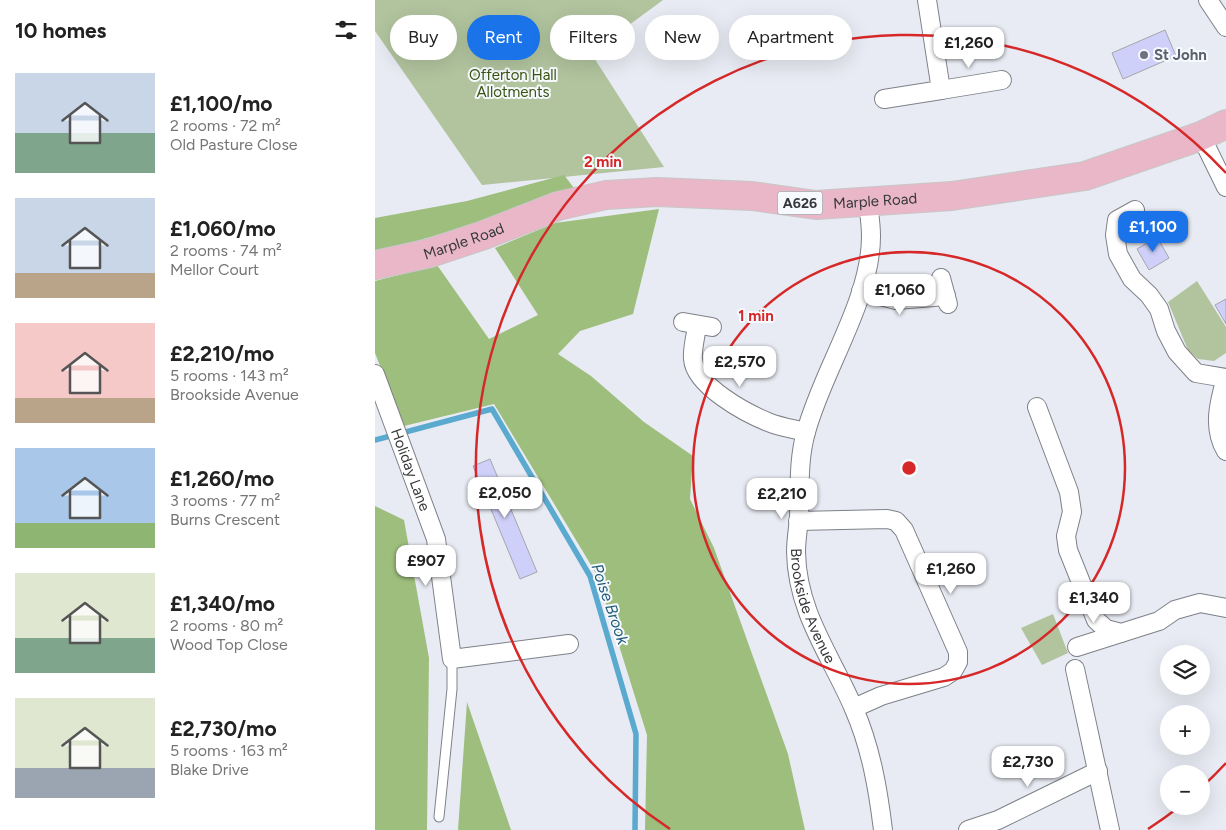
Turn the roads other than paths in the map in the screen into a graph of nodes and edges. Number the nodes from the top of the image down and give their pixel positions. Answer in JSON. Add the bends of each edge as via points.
{"nodes":[{"id":1,"x":927,"y":0,"type":"edge"},
{"id":2,"x":1208,"y":0,"type":"edge"},
{"id":3,"x":1226,"y":27,"type":"edge"},
{"id":4,"x":1001,"y":80,"type":"dead end"},
{"id":5,"x":941,"y":90,"type":"junction"},
{"id":6,"x":884,"y":99,"type":"dead end"},
{"id":7,"x":1226,"y":124,"type":"edge"},
{"id":8,"x":1201,"y":136,"type":"junction"},
{"id":9,"x":1226,"y":187,"type":"edge"},
{"id":10,"x":867,"y":202,"type":"junction"},
{"id":11,"x":1135,"y":210,"type":"dead end"},
{"id":12,"x":375,"y":265,"type":"edge"},
{"id":13,"x":941,"y":278,"type":"dead end"},
{"id":14,"x":861,"y":291,"type":"junction"},
{"id":15,"x":697,"y":324,"type":"dead end"},
{"id":16,"x":375,"y":374,"type":"edge"},
{"id":17,"x":1226,"y":378,"type":"edge"},
{"id":18,"x":1037,"y":407,"type":"dead end"},
{"id":19,"x":806,"y":432,"type":"junction"},
{"id":20,"x":1226,"y":451,"type":"edge"},
{"id":21,"x":799,"y":521,"type":"junction"},
{"id":22,"x":1226,"y":608,"type":"edge"},
{"id":23,"x":1121,"y":633,"type":"junction"},
{"id":24,"x":569,"y":644,"type":"dead end"},
{"id":25,"x":1077,"y":647,"type":"dead end"},
{"id":26,"x":452,"y":659,"type":"junction"},
{"id":27,"x":1075,"y":669,"type":"dead end"},
{"id":28,"x":854,"y":708,"type":"junction"},
{"id":29,"x":1098,"y":771,"type":"junction"},
{"id":30,"x":439,"y":817,"type":"dead end"},
{"id":31,"x":883,"y":830,"type":"edge"},
{"id":32,"x":968,"y":830,"type":"edge"},
{"id":33,"x":1110,"y":830,"type":"edge"}],
"edges":[{"from":1,"to":5,"type":"street"},
{"from":2,"to":3,"type":"street"},
{"from":4,"to":5,"type":"street"},
{"from":5,"to":6,"type":"street"},
{"from":7,"to":8,"type":"main road","name":"Marple Road","number":"A626"},
{"from":8,"to":9,"type":"street"},
{"from":8,"to":10,"type":"main road","name":"Marple Road","number":"A626","via":[[1085,176],[952,196]]},
{"from":10,"to":12,"type":"main road","name":"Marple Road","number":"A626","via":[[816,205],[752,196],[657,192],[606,195],[557,206],[431,252]]},
{"from":10,"to":14,"type":"street","name":"Brookside Avenue","via":[[871,236]]},
{"from":11,"to":17,"type":"street","via":[[1117,220],[1118,254],[1132,278],[1159,308],[1177,352],[1196,373]]},
{"from":13,"to":14,"type":"street","via":[[947,300],[895,300]]},
{"from":14,"to":19,"type":"street","name":"Brookside Avenue"},
{"from":15,"to":19,"type":"street","via":[[693,360],[704,381],[723,397],[769,423]]},
{"from":16,"to":26,"type":"street","name":"Holiday Lane","via":[[436,539]]},
{"from":17,"to":20,"type":"street","via":[[1219,403],[1218,424]]},
{"from":18,"to":23,"type":"street","via":[[1069,492],[1072,512],[1066,536],[1068,550],[1096,620],[1106,629]]},
{"from":19,"to":21,"type":"street","name":"Brookside Avenue","via":[[800,466]]},
{"from":21,"to":28,"type":"street","name":"Brookside Avenue","via":[[796,553],[802,592],[816,636]]},
{"from":21,"to":28,"type":"street","via":[[896,521],[904,530],[958,652],[958,662],[953,671],[944,677],[881,696]]},
{"from":22,"to":23,"type":"street","via":[[1200,603]]},
{"from":23,"to":25,"type":"street"},
{"from":24,"to":26,"type":"street"},
{"from":26,"to":30,"type":"lane"},
{"from":27,"to":29,"type":"street"},
{"from":28,"to":31,"type":"street","name":"Brookside Avenue","via":[[867,742]]},
{"from":29,"to":32,"type":"street","via":[[1015,812]]},
{"from":29,"to":33,"type":"street"}]}
